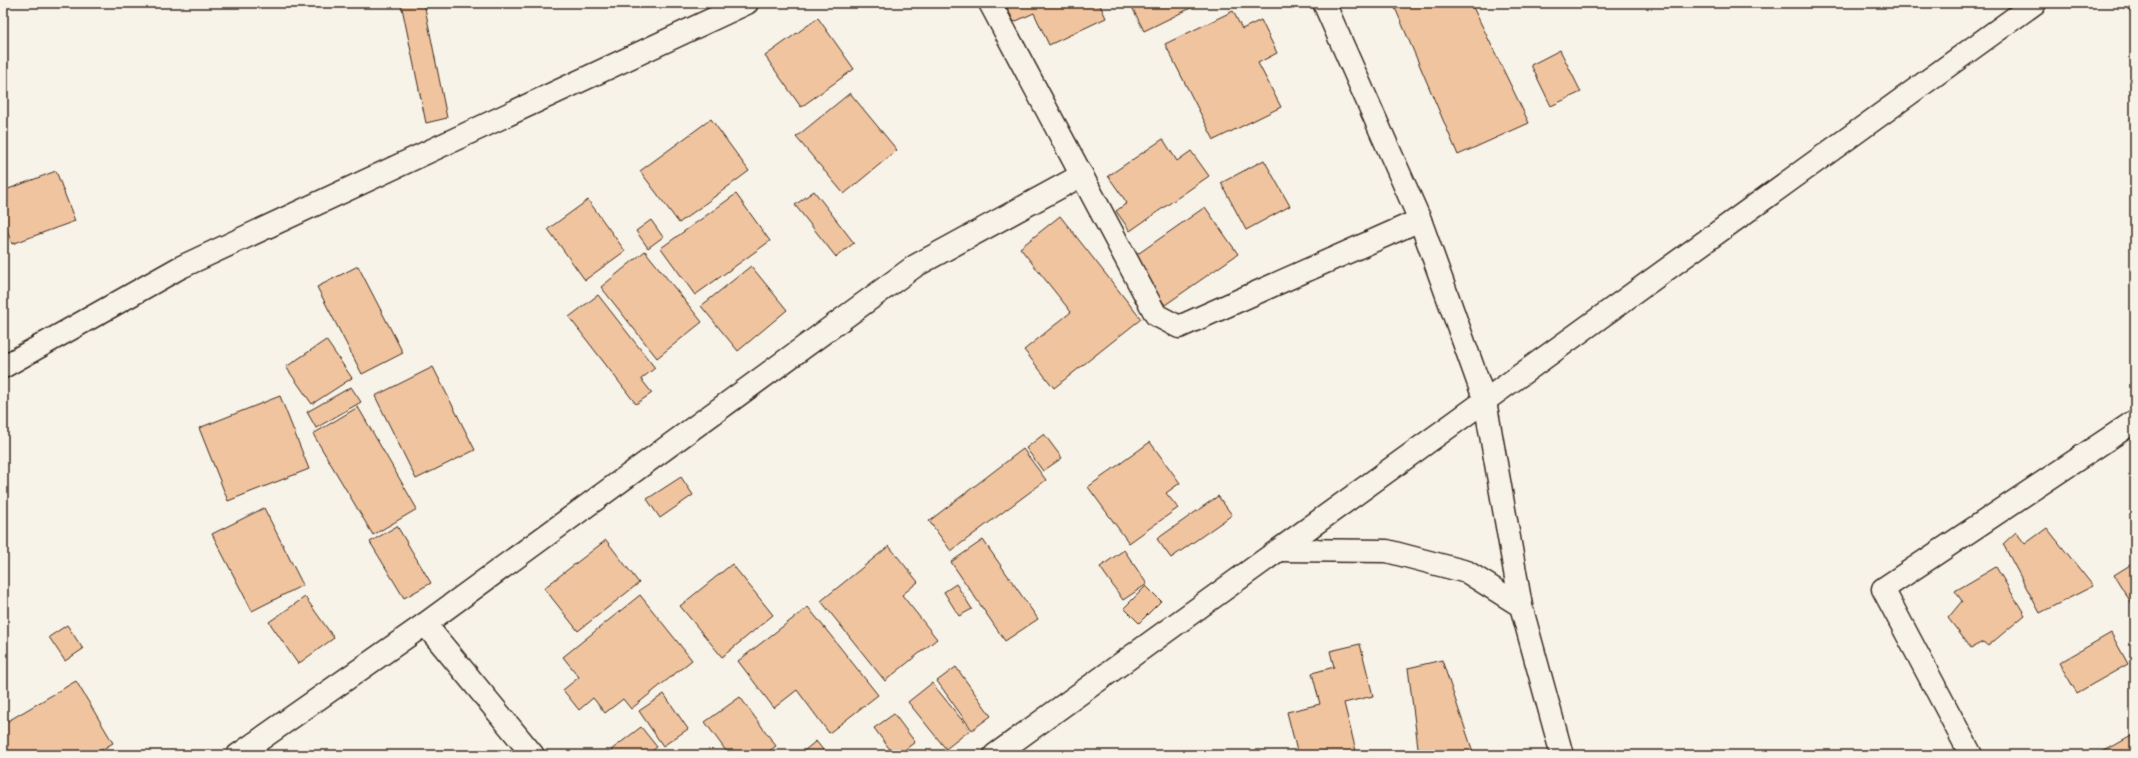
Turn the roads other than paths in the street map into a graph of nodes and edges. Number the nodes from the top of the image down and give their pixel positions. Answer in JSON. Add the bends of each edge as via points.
{"nodes":[{"id":1,"x":748,"y":3,"type":"edge"},
{"id":2,"x":990,"y":3,"type":"edge"},
{"id":3,"x":1324,"y":3,"type":"edge"},
{"id":4,"x":2035,"y":3,"type":"edge"},
{"id":5,"x":1082,"y":175,"type":"junction"},
{"id":6,"x":1420,"y":220,"type":"junction"},
{"id":7,"x":3,"y":367,"type":"edge"},
{"id":8,"x":1485,"y":401,"type":"junction"},
{"id":9,"x":2135,"y":421,"type":"edge"},
{"id":10,"x":1279,"y":550,"type":"junction"},
{"id":11,"x":1521,"y":606,"type":"junction"},
{"id":12,"x":425,"y":624,"type":"junction"},
{"id":13,"x":238,"y":755,"type":"edge"},
{"id":14,"x":533,"y":755,"type":"edge"},
{"id":15,"x":995,"y":755,"type":"edge"},
{"id":16,"x":1562,"y":755,"type":"edge"},
{"id":17,"x":1971,"y":755,"type":"edge"}],
"edges":[{"from":1,"to":7,"type":"street","via":[[179,268]]},
{"from":2,"to":5,"type":"street"},
{"from":3,"to":6,"type":"street"},
{"from":4,"to":8,"type":"street"},
{"from":5,"to":6,"type":"street","via":[[1156,315],[1179,327]]},
{"from":5,"to":12,"type":"street","via":[[915,266]]},
{"from":6,"to":8,"type":"street"},
{"from":8,"to":10,"type":"street"},
{"from":8,"to":11,"type":"street"},
{"from":9,"to":17,"type":"street","via":[[1883,589]]},
{"from":10,"to":11,"type":"street","via":[[1387,551],[1467,572]]},
{"from":10,"to":15,"type":"street"},
{"from":11,"to":16,"type":"street"},
{"from":12,"to":13,"type":"street"},
{"from":12,"to":14,"type":"street"}]}
